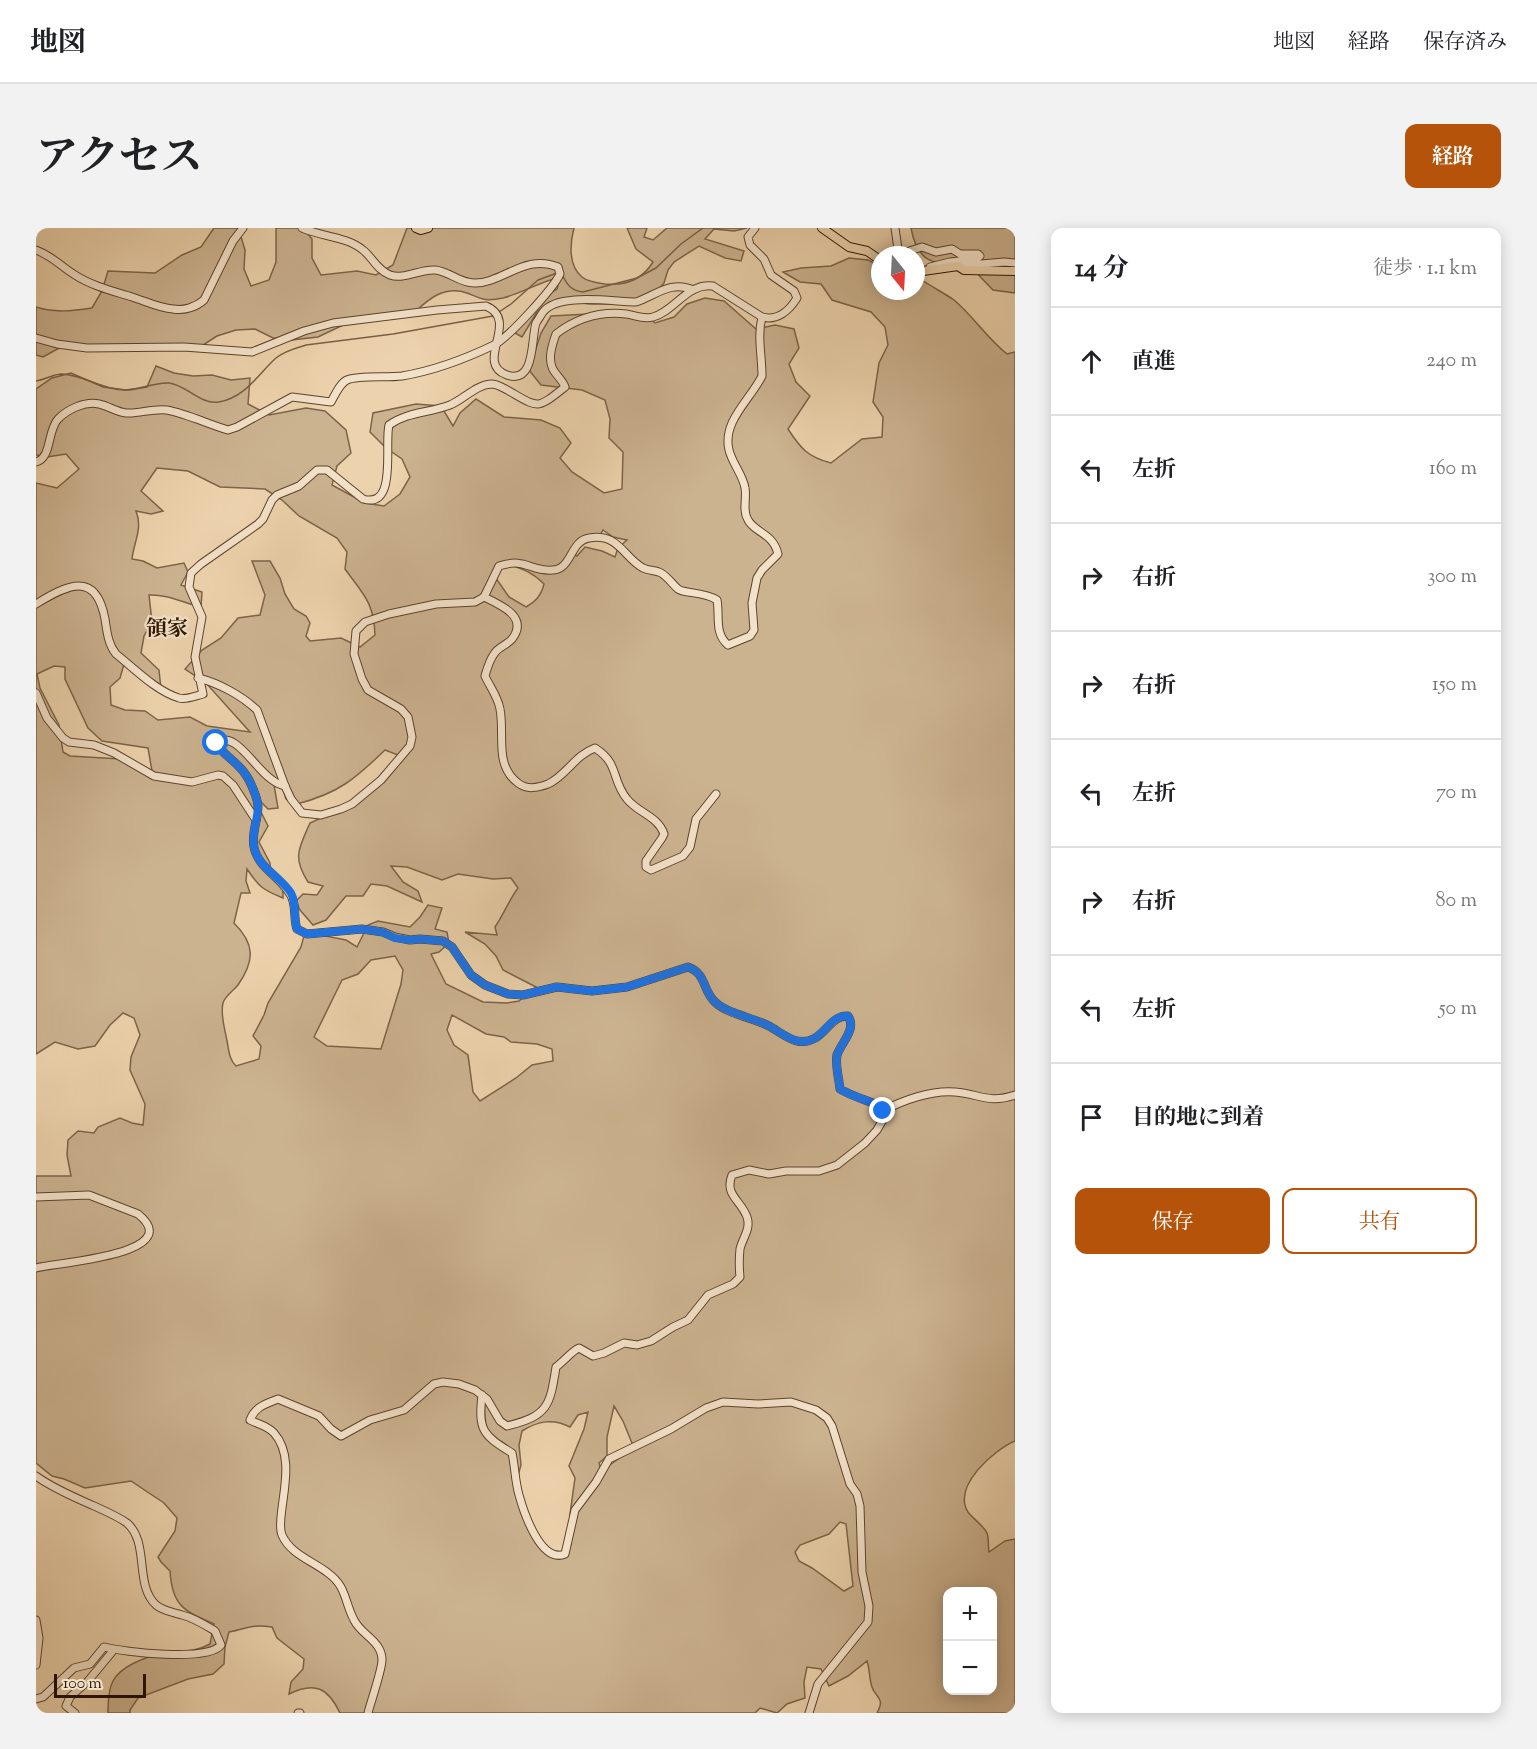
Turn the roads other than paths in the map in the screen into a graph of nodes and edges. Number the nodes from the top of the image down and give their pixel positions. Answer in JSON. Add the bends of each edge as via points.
{"nodes":[{"id":1,"x":243,"y":228,"type":"edge"},
{"id":2,"x":302,"y":228,"type":"edge"},
{"id":3,"x":416,"y":228,"type":"edge"},
{"id":4,"x":428,"y":228,"type":"edge"},
{"id":5,"x":755,"y":228,"type":"edge"},
{"id":6,"x":822,"y":228,"type":"edge"},
{"id":7,"x":895,"y":228,"type":"edge"},
{"id":8,"x":898,"y":246,"type":"edge"},
{"id":9,"x":925,"y":248,"type":"edge"},
{"id":10,"x":36,"y":250,"type":"edge"},
{"id":11,"x":871,"y":254,"type":"edge"},
{"id":12,"x":1015,"y":263,"type":"edge"},
{"id":13,"x":958,"y":266,"type":"junction"},
{"id":14,"x":925,"y":268,"type":"edge"},
{"id":15,"x":925,"y":271,"type":"edge"},
{"id":16,"x":1015,"y":271,"type":"edge"},
{"id":17,"x":693,"y":290,"type":"junction"},
{"id":18,"x":762,"y":317,"type":"junction"},
{"id":19,"x":36,"y":338,"type":"edge"},
{"id":20,"x":495,"y":344,"type":"junction"},
{"id":21,"x":36,"y":462,"type":"edge"},
{"id":22,"x":484,"y":597,"type":"junction"},
{"id":23,"x":36,"y":604,"type":"edge"},
{"id":24,"x":198,"y":678,"type":"junction"},
{"id":25,"x":36,"y":693,"type":"edge"},
{"id":26,"x":285,"y":786,"type":"junction"},
{"id":27,"x":716,"y":794,"type":"dead end"},
{"id":28,"x":256,"y":819,"type":"junction"},
{"id":29,"x":1015,"y":1095,"type":"edge"},
{"id":30,"x":883,"y":1111,"type":"junction"},
{"id":31,"x":36,"y":1197,"type":"edge"},
{"id":32,"x":36,"y":1268,"type":"edge"},
{"id":33,"x":482,"y":1395,"type":"junction"},
{"id":34,"x":36,"y":1476,"type":"edge"},
{"id":35,"x":36,"y":1620,"type":"edge"},
{"id":36,"x":111,"y":1650,"type":"junction"},
{"id":37,"x":36,"y":1665,"type":"edge"},
{"id":38,"x":36,"y":1699,"type":"edge"},
{"id":39,"x":75,"y":1713,"type":"edge"},
{"id":40,"x":368,"y":1713,"type":"edge"},
{"id":41,"x":808,"y":1713,"type":"edge"}],
"edges":[{"from":1,"to":10,"type":"street","via":[[204,300],[184,309],[156,305],[90,283]]},
{"from":2,"to":20,"type":"street","via":[[349,242],[392,276],[434,270],[476,284],[528,265],[558,267],[561,274],[549,292]]},
{"from":3,"to":4,"type":"main road"},
{"from":5,"to":18,"type":"street","via":[[748,237],[750,245],[764,259],[774,279],[794,291],[797,298],[779,317]]},
{"from":6,"to":11,"type":"main road","via":[[849,247]]},
{"from":7,"to":8,"type":"street"},
{"from":9,"to":14,"type":"street","via":[[980,256]]},
{"from":12,"to":13,"type":"street"},
{"from":13,"to":15,"type":"main road"},
{"from":13,"to":16,"type":"main road","via":[[964,270]]},
{"from":17,"to":18,"type":"street","via":[[713,286]]},
{"from":17,"to":20,"type":"street","via":[[671,287],[636,302],[567,300],[552,305],[542,312],[536,325],[529,364],[516,376],[500,370],[493,354]]},
{"from":17,"to":24,"type":"street","via":[[656,316],[594,315],[573,322],[556,334],[550,360],[564,387],[545,403],[526,402],[490,384],[447,406],[395,420],[386,435],[388,481],[378,498],[363,499],[327,470],[317,470],[299,486],[277,495],[258,524],[191,573],[189,587],[202,617],[195,657]]},
{"from":18,"to":22,"type":"street","via":[[762,376],[740,408],[729,435],[729,448],[746,490],[747,519],[765,533],[778,554],[757,578],[752,603],[754,630],[750,636],[728,645],[719,633],[717,600],[678,590],[661,573],[643,568],[613,542],[602,538],[581,542],[555,571],[519,562],[499,566]]},
{"from":19,"to":20,"type":"street","via":[[87,348],[184,347],[252,352],[333,323],[486,306],[498,315],[501,325]]},
{"from":20,"to":21,"type":"street","via":[[411,375],[350,378],[343,382],[331,402],[292,397],[228,430],[165,410],[124,413],[89,404],[71,409],[59,418],[45,456]]},
{"from":22,"to":26,"type":"street","via":[[475,602],[436,603],[365,622],[356,631],[354,645],[362,680],[368,690],[408,717],[410,746],[381,780],[341,809],[321,815],[302,813]]},
{"from":22,"to":27,"type":"street","via":[[507,608],[518,625],[511,641],[494,654],[485,676],[501,710],[502,758],[515,781],[525,788],[550,783],[586,751],[600,751],[612,762],[627,800],[661,826],[664,834],[646,861],[651,870],[687,852],[696,819]]},
{"from":23,"to":24,"type":"street","via":[[71,586],[93,590],[116,654],[180,698],[203,694]]},
{"from":24,"to":26,"type":"street","via":[[211,681],[257,710]]},
{"from":25,"to":28,"type":"street","via":[[47,718],[69,742],[94,745],[154,776],[192,782],[223,776]]},
{"from":26,"to":28,"type":"street","via":[[272,782],[236,743],[228,739],[216,743],[248,777],[256,795]]},
{"from":28,"to":30,"type":"street","via":[[254,849],[265,868],[290,893],[297,929],[307,934],[362,929],[395,938],[443,941],[452,947],[471,975],[508,994],[523,995],[556,987],[592,991],[627,987],[688,967],[701,975],[709,995],[719,1006],[798,1041],[815,1039],[835,1019],[848,1016],[848,1035],[837,1057],[840,1089],[867,1099]]},
{"from":29,"to":30,"type":"street","via":[[992,1100],[955,1092],[935,1094]]},
{"from":30,"to":33,"type":"street","via":[[885,1116],[877,1130],[837,1165],[769,1174],[749,1170],[732,1175],[729,1185],[749,1226],[741,1246],[740,1277],[708,1295],[688,1320],[637,1345],[624,1343],[593,1356],[579,1348],[574,1350],[556,1367],[550,1401],[526,1421],[507,1426]]},
{"from":31,"to":32,"type":"street","via":[[89,1194],[138,1214],[149,1230],[140,1245],[124,1252]]},
{"from":33,"to":40,"type":"street","via":[[459,1384],[434,1384],[404,1410],[370,1420],[341,1436],[319,1416],[278,1400],[262,1405],[250,1420],[274,1432],[286,1462],[283,1538],[344,1589],[354,1621],[378,1647],[382,1660]]},
{"from":33,"to":41,"type":"street","via":[[483,1430],[489,1439],[512,1454],[527,1518],[545,1552],[556,1557],[565,1554],[575,1510],[609,1459],[706,1407],[723,1402],[791,1402],[827,1418],[860,1506],[868,1622],[818,1684]]},
{"from":34,"to":36,"type":"street","via":[[128,1524],[136,1539],[152,1600],[167,1611],[215,1631],[221,1645],[209,1652],[172,1654]]},
{"from":35,"to":37,"type":"street"},
{"from":36,"to":38,"type":"street","via":[[104,1647],[90,1664],[74,1668]]},
{"from":36,"to":39,"type":"street","via":[[88,1681],[70,1697],[66,1706]]}]}
